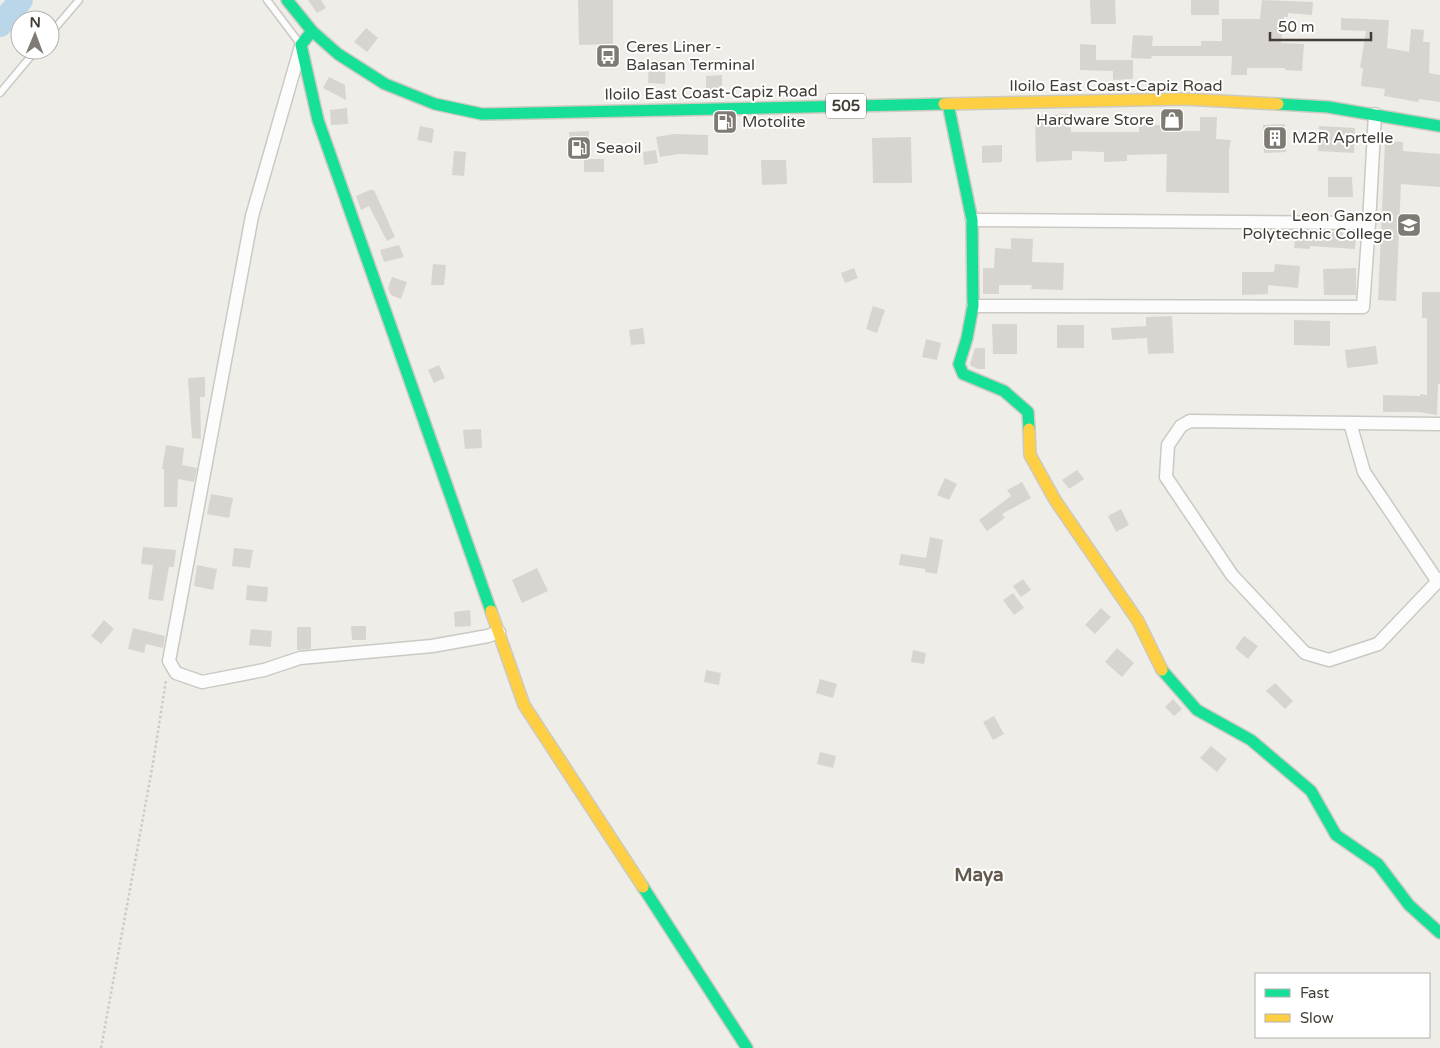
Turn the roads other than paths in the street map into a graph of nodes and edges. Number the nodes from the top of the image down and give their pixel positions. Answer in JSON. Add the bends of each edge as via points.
{"nodes":[{"id":1,"x":79,"y":0,"type":"edge"},
{"id":2,"x":266,"y":0,"type":"edge"},
{"id":3,"x":287,"y":0,"type":"edge"},
{"id":4,"x":60,"y":22,"type":"edge"},
{"id":5,"x":312,"y":31,"type":"junction"},
{"id":6,"x":301,"y":45,"type":"junction"},
{"id":7,"x":28,"y":60,"type":"edge"},
{"id":8,"x":0,"y":93,"type":"edge"},
{"id":9,"x":948,"y":104,"type":"junction"},
{"id":10,"x":1375,"y":114,"type":"junction"},
{"id":11,"x":1440,"y":126,"type":"edge"},
{"id":12,"x":972,"y":220,"type":"junction"},
{"id":13,"x":1369,"y":223,"type":"junction"},
{"id":14,"x":973,"y":306,"type":"junction"},
{"id":15,"x":1350,"y":423,"type":"junction"},
{"id":16,"x":1440,"y":424,"type":"edge"},
{"id":17,"x":1439,"y":580,"type":"edge"},
{"id":18,"x":499,"y":632,"type":"junction"},
{"id":19,"x":1440,"y":934,"type":"edge"},
{"id":20,"x":747,"y":1048,"type":"edge"}],
"edges":[{"from":1,"to":4,"type":"lane"},
{"from":2,"to":6,"type":"lane"},
{"from":3,"to":5,"type":"street","name":"Iloilo East Coast-Capiz Road","number":"505"},
{"from":5,"to":6,"type":"street"},
{"from":5,"to":9,"type":"street","name":"Iloilo East Coast-Capiz Road","number":"505","via":[[338,54],[385,84],[435,104],[482,114]]},
{"from":6,"to":18,"type":"street","via":[[318,120]]},
{"from":6,"to":18,"type":"street","via":[[252,216],[170,661],[176,673],[202,682],[264,670],[300,658],[432,646]]},
{"from":7,"to":8,"type":"lane"},
{"from":9,"to":10,"type":"street","name":"Iloilo East Coast-Capiz Road","number":"505","via":[[1184,99],[1328,107]]},
{"from":9,"to":12,"type":"street"},
{"from":10,"to":11,"type":"street","name":"Iloilo East Coast-Capiz Road","number":"505"},
{"from":10,"to":13,"type":"street"},
{"from":12,"to":13,"type":"street"},
{"from":12,"to":14,"type":"street"},
{"from":13,"to":14,"type":"street","via":[[1363,307]]},
{"from":14,"to":19,"type":"street","via":[[959,364],[963,374],[1004,391],[1028,412],[1030,455],[1055,500],[1138,621],[1163,671],[1197,710],[1251,740],[1311,791],[1336,835],[1378,864],[1410,906]]},
{"from":15,"to":16,"type":"street"},
{"from":15,"to":17,"type":"street","via":[[1364,472]]},
{"from":15,"to":17,"type":"street","via":[[1190,421],[1181,426],[1168,446],[1166,477],[1232,575],[1305,653],[1329,660],[1378,644]]},
{"from":18,"to":20,"type":"street","via":[[524,705]]}]}
